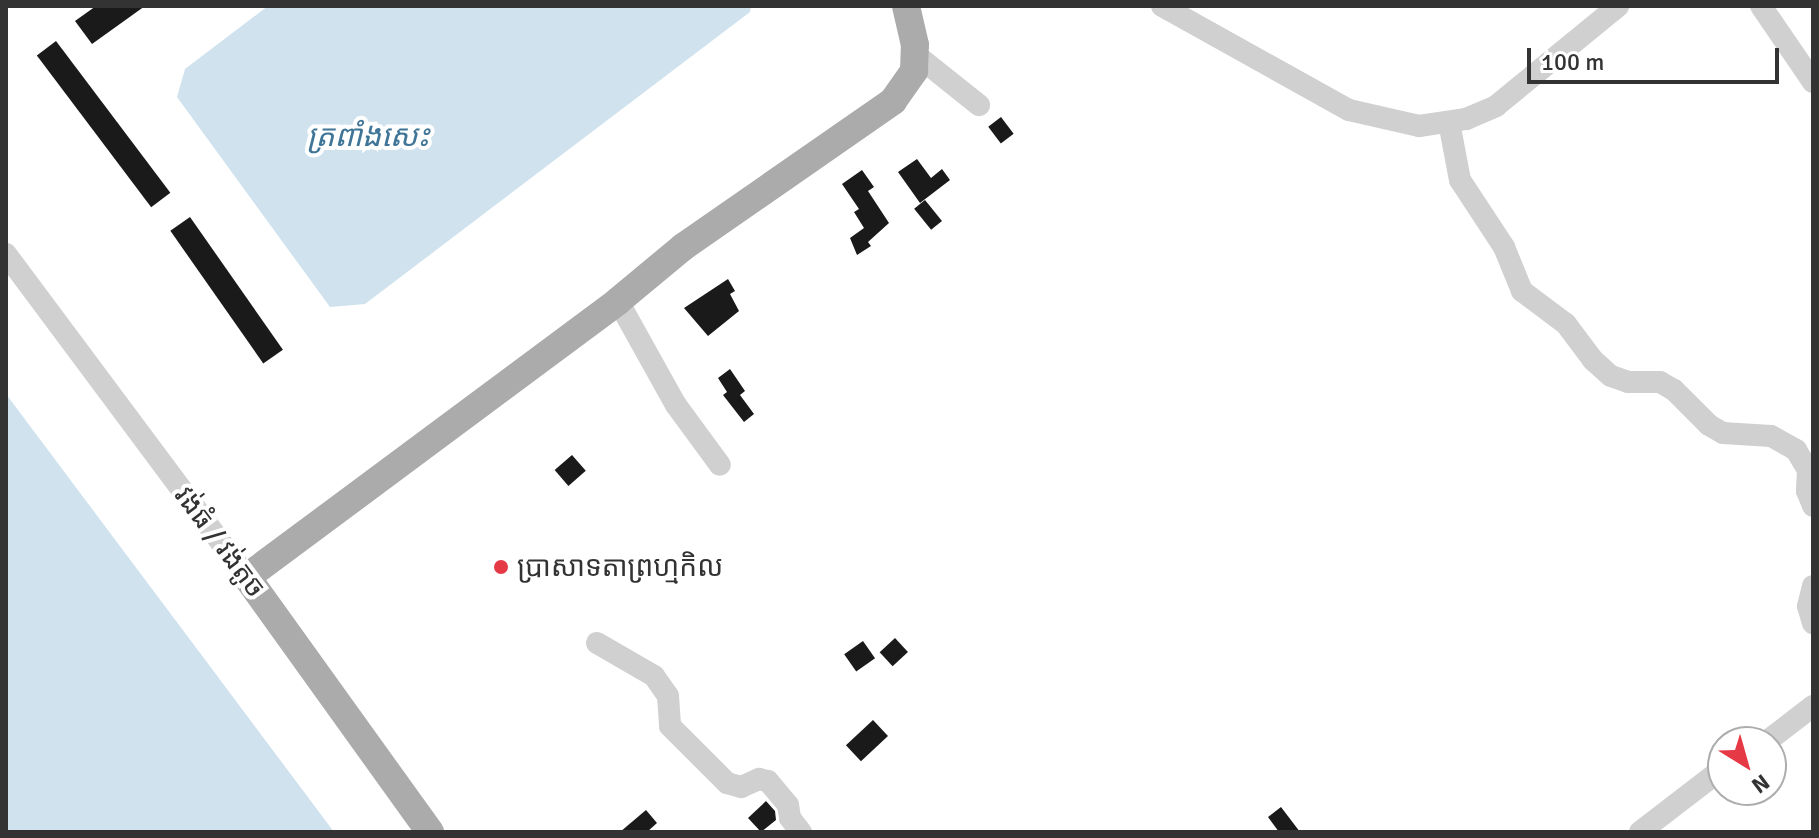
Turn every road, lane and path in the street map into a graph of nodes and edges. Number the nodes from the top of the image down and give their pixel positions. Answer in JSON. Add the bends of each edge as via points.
{"nodes":[{"id":1,"x":906,"y":6,"type":"edge"},
{"id":2,"x":1162,"y":6,"type":"edge"},
{"id":3,"x":1618,"y":6,"type":"edge"},
{"id":4,"x":1761,"y":6,"type":"edge"},
{"id":5,"x":915,"y":54,"type":"junction"},
{"id":6,"x":1813,"y":82,"type":"edge"},
{"id":7,"x":979,"y":105,"type":"dead end"},
{"id":8,"x":1449,"y":122,"type":"junction"},
{"id":9,"x":6,"y":254,"type":"edge"},
{"id":10,"x":618,"y":301,"type":"junction"},
{"id":11,"x":720,"y":465,"type":"dead end"},
{"id":12,"x":1813,"y":506,"type":"edge"},
{"id":13,"x":247,"y":577,"type":"junction"},
{"id":14,"x":1813,"y":586,"type":"edge"},
{"id":15,"x":1813,"y":623,"type":"edge"},
{"id":16,"x":597,"y":643,"type":"dead end"},
{"id":17,"x":1813,"y":706,"type":"edge"},
{"id":18,"x":1787,"y":726,"type":"edge"},
{"id":19,"x":1707,"y":780,"type":"edge"},
{"id":20,"x":430,"y":832,"type":"edge"},
{"id":21,"x":801,"y":832,"type":"edge"},
{"id":22,"x":1640,"y":832,"type":"edge"}],
"edges":[{"from":1,"to":5,"type":"main road"},
{"from":2,"to":8,"type":"street","via":[[1349,110],[1419,126]]},
{"from":3,"to":8,"type":"street","via":[[1496,106]]},
{"from":4,"to":6,"type":"street"},
{"from":5,"to":7,"type":"street"},
{"from":5,"to":10,"type":"main road","via":[[914,71],[893,101],[683,247]]},
{"from":8,"to":12,"type":"street","via":[[1460,180],[1504,247],[1522,291],[1566,324],[1611,376],[1660,382],[1723,433],[1771,436],[1796,450],[1808,470]]},
{"from":9,"to":13,"type":"street","name":"វង់ធំ / វង់តូច"},
{"from":10,"to":11,"type":"street","via":[[676,405]]},
{"from":10,"to":13,"type":"main road"},
{"from":13,"to":20,"type":"main road","name":"វង់ធំ / វង់តូច"},
{"from":14,"to":15,"type":"street","via":[[1808,606]]},
{"from":16,"to":21,"type":"street","via":[[654,676],[668,696],[670,726],[727,783],[741,787],[768,781]]},
{"from":17,"to":18,"type":"street"},
{"from":19,"to":22,"type":"street"}]}
